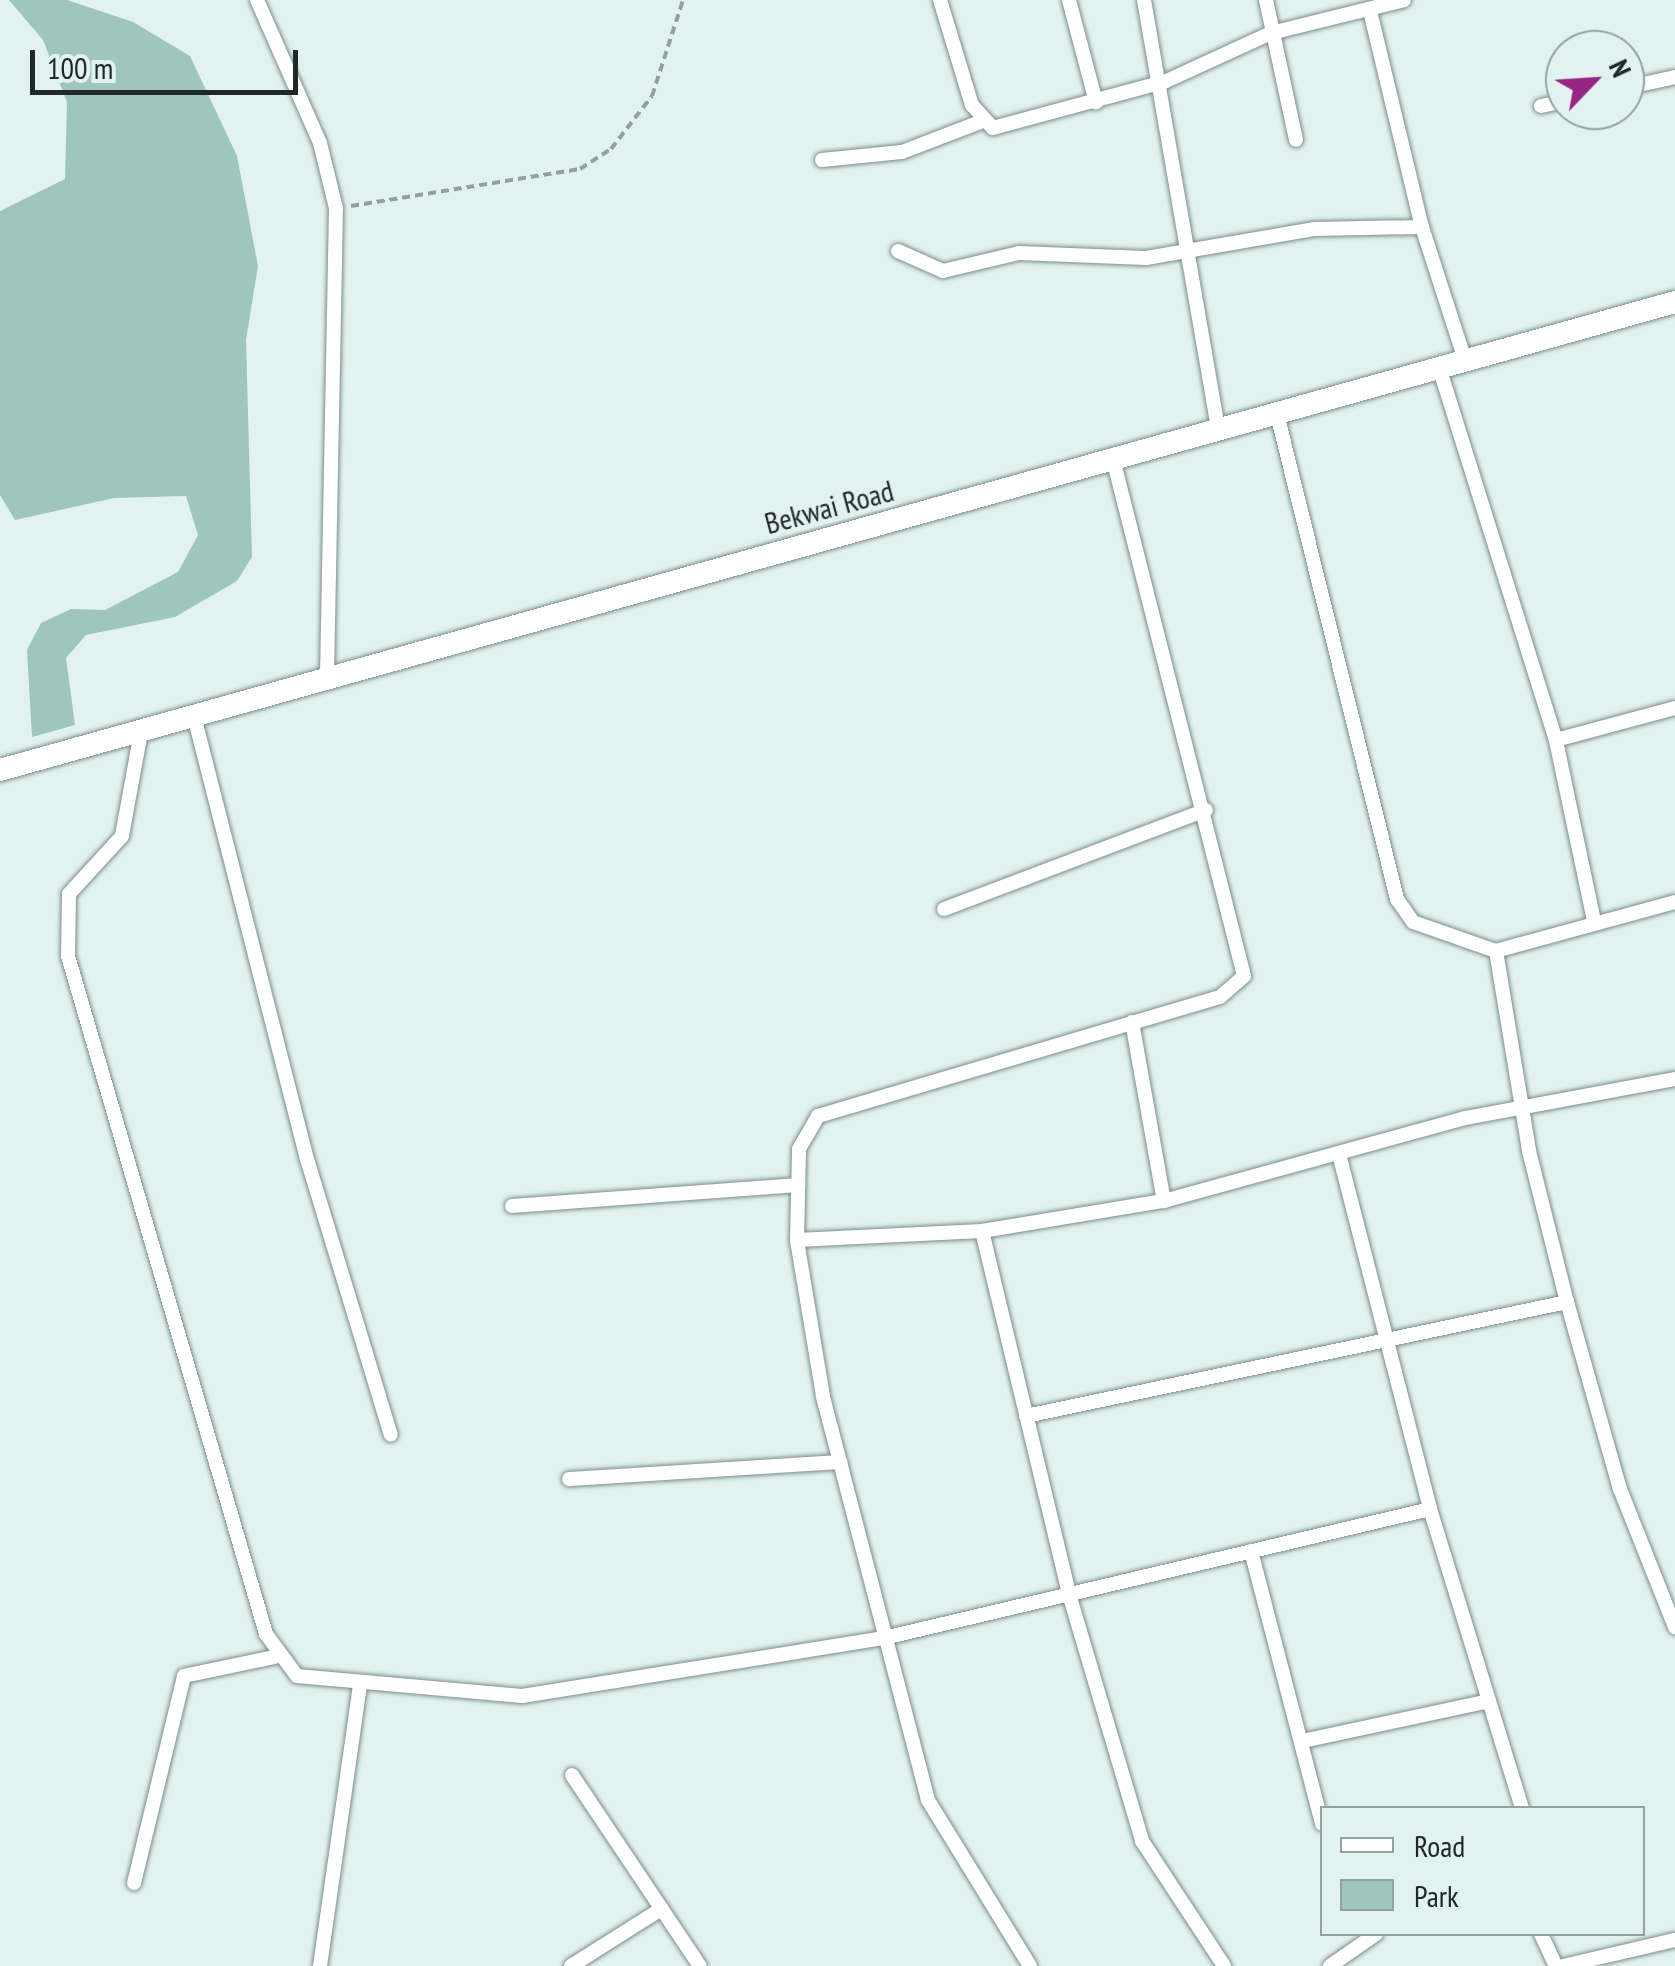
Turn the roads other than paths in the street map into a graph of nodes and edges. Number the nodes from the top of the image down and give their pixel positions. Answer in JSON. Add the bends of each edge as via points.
{"nodes":[{"id":1,"x":258,"y":0,"type":"edge"},
{"id":2,"x":940,"y":0,"type":"edge"},
{"id":3,"x":1070,"y":0,"type":"edge"},
{"id":4,"x":1144,"y":0,"type":"edge"},
{"id":5,"x":1266,"y":0,"type":"edge"},
{"id":6,"x":1404,"y":0,"type":"edge"},
{"id":7,"x":1370,"y":11,"type":"junction"},
{"id":8,"x":1271,"y":34,"type":"junction"},
{"id":9,"x":1675,"y":78,"type":"edge"},
{"id":10,"x":1164,"y":82,"type":"junction"},
{"id":11,"x":1645,"y":84,"type":"edge"},
{"id":12,"x":1096,"y":102,"type":"junction"},
{"id":13,"x":1545,"y":105,"type":"edge"},
{"id":14,"x":1542,"y":106,"type":"dead end"},
{"id":15,"x":980,"y":122,"type":"junction"},
{"id":16,"x":1296,"y":140,"type":"dead end"},
{"id":17,"x":822,"y":160,"type":"dead end"},
{"id":18,"x":1422,"y":227,"type":"junction"},
{"id":19,"x":1193,"y":250,"type":"junction"},
{"id":20,"x":898,"y":251,"type":"dead end"},
{"id":21,"x":1675,"y":302,"type":"edge"},
{"id":22,"x":1465,"y":360,"type":"junction"},
{"id":23,"x":1439,"y":367,"type":"junction"},
{"id":24,"x":1276,"y":414,"type":"junction"},
{"id":25,"x":1218,"y":428,"type":"junction"},
{"id":26,"x":1112,"y":460,"type":"junction"},
{"id":27,"x":326,"y":676,"type":"junction"},
{"id":28,"x":1675,"y":708,"type":"edge"},
{"id":29,"x":194,"y":716,"type":"junction"},
{"id":30,"x":141,"y":732,"type":"junction"},
{"id":31,"x":1556,"y":740,"type":"junction"},
{"id":32,"x":0,"y":770,"type":"edge"},
{"id":33,"x":1206,"y":810,"type":"junction"},
{"id":34,"x":1675,"y":902,"type":"edge"},
{"id":35,"x":944,"y":909,"type":"dead end"},
{"id":36,"x":1594,"y":920,"type":"junction"},
{"id":37,"x":1496,"y":951,"type":"junction"},
{"id":38,"x":1132,"y":1022,"type":"junction"},
{"id":39,"x":1675,"y":1079,"type":"edge"},
{"id":40,"x":1520,"y":1105,"type":"junction"},
{"id":41,"x":1339,"y":1154,"type":"junction"},
{"id":42,"x":798,"y":1185,"type":"junction"},
{"id":43,"x":1164,"y":1201,"type":"junction"},
{"id":44,"x":512,"y":1206,"type":"dead end"},
{"id":45,"x":982,"y":1231,"type":"junction"},
{"id":46,"x":798,"y":1240,"type":"junction"},
{"id":47,"x":1567,"y":1302,"type":"junction"},
{"id":48,"x":1386,"y":1338,"type":"junction"},
{"id":49,"x":1026,"y":1416,"type":"junction"},
{"id":50,"x":391,"y":1435,"type":"dead end"},
{"id":51,"x":840,"y":1462,"type":"junction"},
{"id":52,"x":569,"y":1479,"type":"dead end"},
{"id":53,"x":1430,"y":1509,"type":"junction"},
{"id":54,"x":1251,"y":1551,"type":"junction"},
{"id":55,"x":1069,"y":1594,"type":"junction"},
{"id":56,"x":1675,"y":1627,"type":"edge"},
{"id":57,"x":884,"y":1638,"type":"junction"},
{"id":58,"x":274,"y":1657,"type":"junction"},
{"id":59,"x":360,"y":1686,"type":"junction"},
{"id":60,"x":1489,"y":1702,"type":"junction"},
{"id":61,"x":1303,"y":1741,"type":"junction"},
{"id":62,"x":572,"y":1775,"type":"dead end"},
{"id":63,"x":1521,"y":1806,"type":"edge"},
{"id":64,"x":1320,"y":1815,"type":"edge"},
{"id":65,"x":134,"y":1883,"type":"dead end"},
{"id":66,"x":661,"y":1908,"type":"junction"},
{"id":67,"x":1350,"y":1936,"type":"edge"},
{"id":68,"x":1373,"y":1936,"type":"edge"},
{"id":69,"x":1542,"y":1936,"type":"edge"},
{"id":70,"x":1675,"y":1940,"type":"edge"},
{"id":71,"x":1353,"y":1950,"type":"junction"},
{"id":72,"x":320,"y":1966,"type":"edge"},
{"id":73,"x":572,"y":1966,"type":"edge"},
{"id":74,"x":700,"y":1966,"type":"edge"},
{"id":75,"x":1030,"y":1966,"type":"edge"},
{"id":76,"x":1224,"y":1966,"type":"edge"},
{"id":77,"x":1330,"y":1966,"type":"edge"},
{"id":78,"x":1559,"y":1966,"type":"edge"}],
"edges":[{"from":1,"to":27,"type":"street","via":[[320,143],[336,208]]},
{"from":2,"to":15,"type":"street"},
{"from":3,"to":12,"type":"street"},
{"from":4,"to":10,"type":"street"},
{"from":5,"to":8,"type":"street"},
{"from":6,"to":7,"type":"street"},
{"from":7,"to":8,"type":"street"},
{"from":7,"to":18,"type":"street"},
{"from":8,"to":10,"type":"street"},
{"from":8,"to":16,"type":"street"},
{"from":9,"to":11,"type":"street"},
{"from":10,"to":12,"type":"street"},
{"from":10,"to":19,"type":"street"},
{"from":12,"to":15,"type":"street","via":[[993,128]]},
{"from":13,"to":14,"type":"street"},
{"from":15,"to":17,"type":"street","via":[[902,152]]},
{"from":18,"to":19,"type":"street","via":[[1314,228]]},
{"from":18,"to":22,"type":"street"},
{"from":19,"to":20,"type":"street","via":[[1019,254],[943,271]]},
{"from":19,"to":25,"type":"street"},
{"from":21,"to":22,"type":"highway","name":"Bekwai Road"},
{"from":22,"to":23,"type":"highway","name":"Bekwai Road"},
{"from":23,"to":24,"type":"highway","name":"Bekwai Road"},
{"from":23,"to":31,"type":"street"},
{"from":24,"to":25,"type":"highway","name":"Bekwai Road"},
{"from":24,"to":37,"type":"street","via":[[1397,900],[1413,922]]},
{"from":25,"to":26,"type":"highway","name":"Bekwai Road"},
{"from":26,"to":27,"type":"highway","name":"Bekwai Road"},
{"from":26,"to":33,"type":"street"},
{"from":27,"to":29,"type":"highway","name":"Bekwai Road"},
{"from":28,"to":31,"type":"street"},
{"from":29,"to":30,"type":"highway","name":"Bekwai Road"},
{"from":29,"to":50,"type":"street","via":[[306,1159]]},
{"from":30,"to":32,"type":"highway","name":"Bekwai Road"},
{"from":30,"to":58,"type":"street","via":[[122,836],[69,894],[62,918],[116,1130]]},
{"from":31,"to":36,"type":"street"},
{"from":33,"to":35,"type":"street"},
{"from":33,"to":38,"type":"street","via":[[1244,976],[1220,997]]},
{"from":34,"to":36,"type":"street"},
{"from":36,"to":37,"type":"street"},
{"from":37,"to":40,"type":"street"},
{"from":38,"to":42,"type":"street","via":[[818,1116],[799,1149]]},
{"from":38,"to":43,"type":"street"},
{"from":39,"to":40,"type":"street"},
{"from":40,"to":41,"type":"street"},
{"from":40,"to":47,"type":"street"},
{"from":41,"to":43,"type":"street"},
{"from":41,"to":48,"type":"street"},
{"from":42,"to":44,"type":"street"},
{"from":42,"to":46,"type":"street"},
{"from":43,"to":45,"type":"street"},
{"from":45,"to":46,"type":"street"},
{"from":45,"to":49,"type":"street"},
{"from":46,"to":51,"type":"street"},
{"from":47,"to":48,"type":"street"},
{"from":47,"to":56,"type":"street","via":[[1620,1488]]},
{"from":48,"to":49,"type":"street"},
{"from":48,"to":53,"type":"street"},
{"from":49,"to":55,"type":"street"},
{"from":51,"to":52,"type":"street"},
{"from":51,"to":57,"type":"street"},
{"from":53,"to":54,"type":"street"},
{"from":53,"to":60,"type":"street"},
{"from":54,"to":55,"type":"street"},
{"from":54,"to":61,"type":"street"},
{"from":55,"to":57,"type":"street"},
{"from":55,"to":76,"type":"street","via":[[1142,1841]]},
{"from":57,"to":59,"type":"street","via":[[522,1696]]},
{"from":57,"to":75,"type":"street","via":[[928,1800]]},
{"from":58,"to":59,"type":"street","via":[[297,1676]]},
{"from":58,"to":65,"type":"street","via":[[184,1676]]},
{"from":59,"to":72,"type":"street"},
{"from":60,"to":61,"type":"street"},
{"from":60,"to":63,"type":"street"},
{"from":61,"to":64,"type":"street"},
{"from":62,"to":66,"type":"street"},
{"from":66,"to":73,"type":"street"},
{"from":66,"to":74,"type":"street"},
{"from":67,"to":71,"type":"street"},
{"from":68,"to":71,"type":"street"},
{"from":69,"to":78,"type":"street"},
{"from":70,"to":78,"type":"street"},
{"from":71,"to":77,"type":"street"}]}
